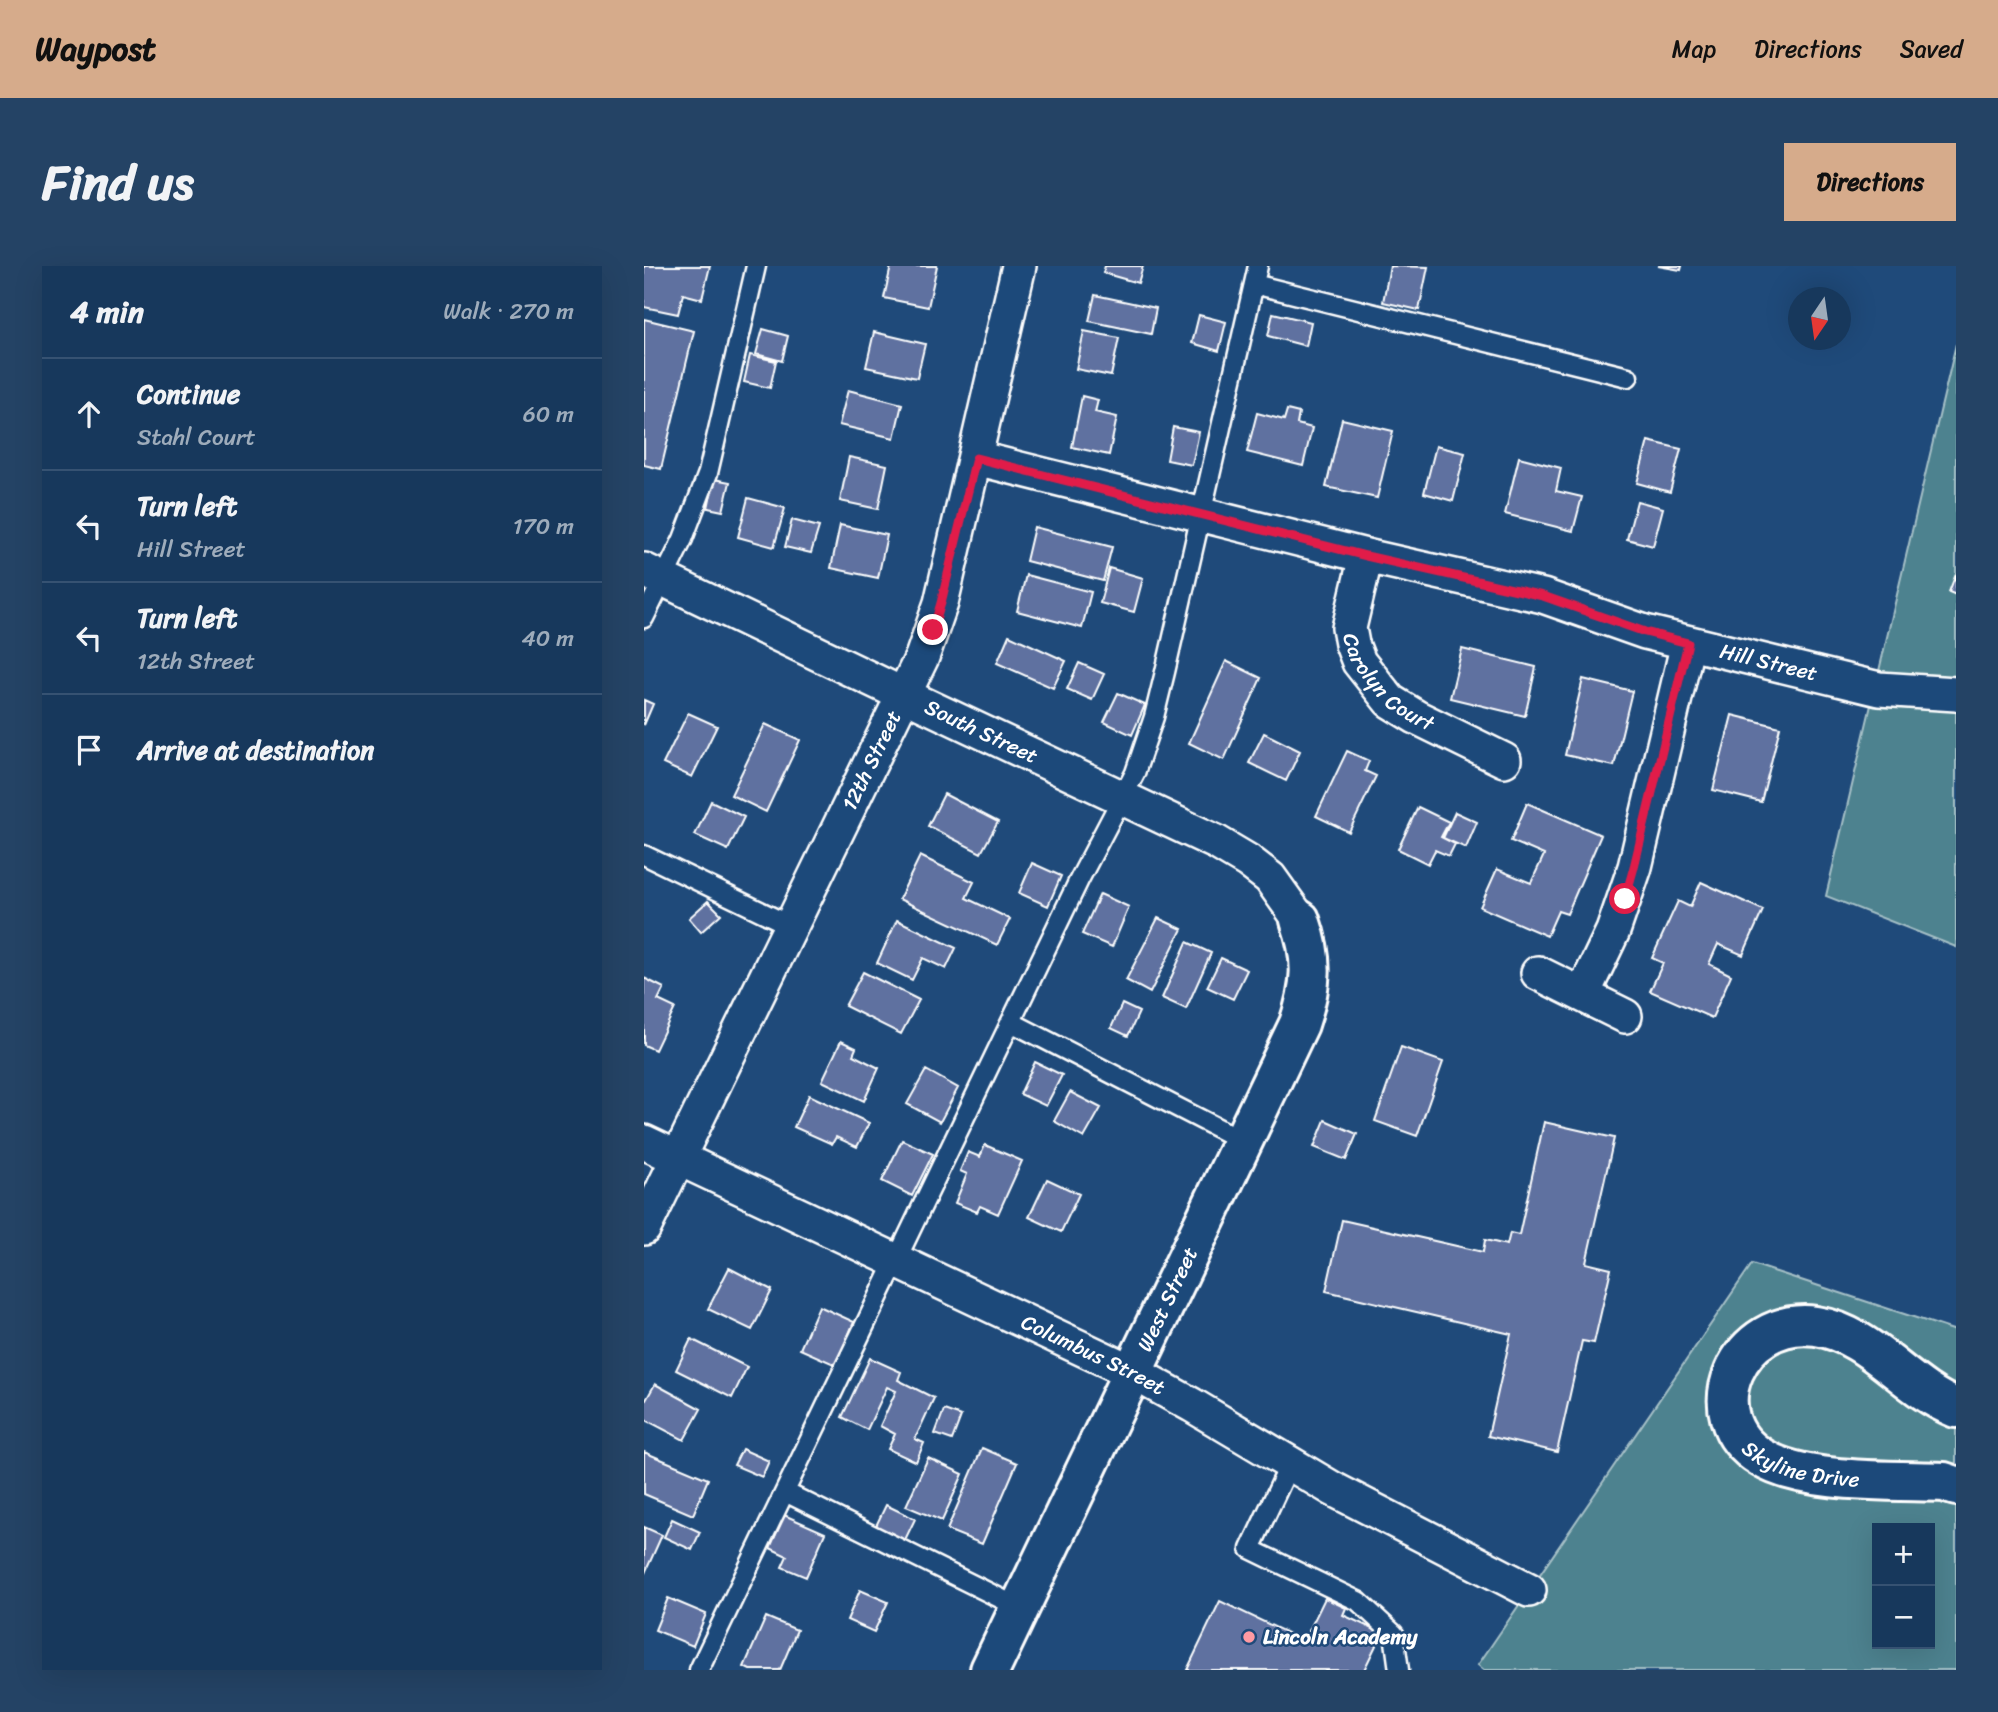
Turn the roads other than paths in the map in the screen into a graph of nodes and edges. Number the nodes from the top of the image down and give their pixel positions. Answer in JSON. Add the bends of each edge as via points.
{"nodes":[{"id":1,"x":756,"y":266,"type":"edge"},
{"id":2,"x":1019,"y":266,"type":"edge"},
{"id":3,"x":1256,"y":275,"type":"edge"},
{"id":4,"x":1628,"y":377,"type":"dead end"},
{"id":5,"x":976,"y":458,"type":"junction"},
{"id":6,"x":1200,"y":514,"type":"junction"},
{"id":7,"x":1366,"y":556,"type":"junction"},
{"id":8,"x":654,"y":574,"type":"edge"},
{"id":9,"x":644,"y":618,"type":"edge"},
{"id":10,"x":1688,"y":643,"type":"junction"},
{"id":11,"x":1956,"y":694,"type":"edge"},
{"id":12,"x":904,"y":695,"type":"junction"},
{"id":13,"x":1504,"y":760,"type":"dead end"},
{"id":14,"x":1122,"y":798,"type":"junction"},
{"id":15,"x":644,"y":855,"type":"edge"},
{"id":16,"x":1300,"y":920,"type":"joint"},
{"id":17,"x":791,"y":926,"type":"junction"},
{"id":18,"x":1538,"y":973,"type":"dead end"},
{"id":19,"x":1583,"y":994,"type":"junction"},
{"id":20,"x":1625,"y":1016,"type":"dead end"},
{"id":21,"x":1011,"y":1022,"type":"junction"},
{"id":22,"x":1243,"y":1141,"type":"junction"},
{"id":23,"x":644,"y":1142,"type":"edge"},
{"id":24,"x":678,"y":1158,"type":"junction"},
{"id":25,"x":644,"y":1228,"type":"edge"},
{"id":26,"x":897,"y":1262,"type":"junction"},
{"id":27,"x":1134,"y":1373,"type":"junction"},
{"id":28,"x":1956,"y":1408,"type":"edge"},
{"id":29,"x":1290,"y":1464,"type":"junction"},
{"id":30,"x":1956,"y":1486,"type":"edge"},
{"id":31,"x":785,"y":1492,"type":"junction"},
{"id":32,"x":1529,"y":1590,"type":"dead end"},
{"id":33,"x":1020,"y":1608,"type":"junction"},
{"id":34,"x":699,"y":1670,"type":"edge"},
{"id":35,"x":990,"y":1670,"type":"edge"},
{"id":36,"x":1399,"y":1670,"type":"edge"}],
"edges":[{"from":1,"to":8,"type":"lane","via":[[708,473],[696,508]]},
{"from":2,"to":5,"type":"street","name":"12th Street"},
{"from":3,"to":4,"type":"lane"},
{"from":3,"to":6,"type":"lane"},
{"from":5,"to":6,"type":"street","name":"Hill Street"},
{"from":5,"to":12,"type":"street","name":"12th Street","via":[[941,603]]},
{"from":6,"to":7,"type":"street","name":"Hill Street"},
{"from":6,"to":14,"type":"lane","via":[[1154,717]]},
{"from":7,"to":10,"type":"street","name":"Hill Street","via":[[1543,596]]},
{"from":7,"to":13,"type":"street","name":"Carolyn Court","via":[[1349,628],[1359,662],[1390,701]]},
{"from":8,"to":9,"type":"lane"},
{"from":8,"to":12,"type":"street","name":"South Street"},
{"from":10,"to":11,"type":"street","name":"Hill Street","via":[[1879,689]]},
{"from":10,"to":19,"type":"street","via":[[1634,867],[1613,932]]},
{"from":12,"to":14,"type":"street","name":"South Street"},
{"from":12,"to":17,"type":"street","name":"12th Street"},
{"from":14,"to":16,"type":"street","name":"South Street","via":[[1216,842],[1261,870]]},
{"from":14,"to":21,"type":"lane"},
{"from":15,"to":17,"type":"lane"},
{"from":16,"to":22,"type":"street","name":"West Street","via":[[1311,960],[1309,991],[1299,1024]]},
{"from":17,"to":24,"type":"street","name":"12th Street"},
{"from":18,"to":19,"type":"street"},
{"from":19,"to":20,"type":"street"},
{"from":21,"to":22,"type":"lane"},
{"from":21,"to":26,"type":"lane"},
{"from":22,"to":27,"type":"street","name":"West Street"},
{"from":23,"to":24,"type":"street","name":"Columbus Street"},
{"from":24,"to":25,"type":"street","name":"12th Street"},
{"from":24,"to":26,"type":"street","name":"Columbus Street"},
{"from":26,"to":27,"type":"street","name":"Columbus Street"},
{"from":26,"to":31,"type":"lane"},
{"from":27,"to":29,"type":"street","name":"Columbus Street"},
{"from":27,"to":33,"type":"street","name":"West Street"},
{"from":28,"to":30,"type":"street","name":"Skyline Drive","via":[[1929,1395],[1851,1336],[1815,1326],[1787,1327],[1756,1341],[1739,1359],[1728,1404],[1729,1421],[1742,1444],[1787,1470]]},
{"from":29,"to":32,"type":"street","name":"Columbus Street"},
{"from":29,"to":36,"type":"lane","via":[[1250,1549],[1358,1601],[1394,1634]]},
{"from":31,"to":33,"type":"lane"},
{"from":31,"to":34,"type":"lane"},
{"from":33,"to":35,"type":"street","name":"West Street"}]}
